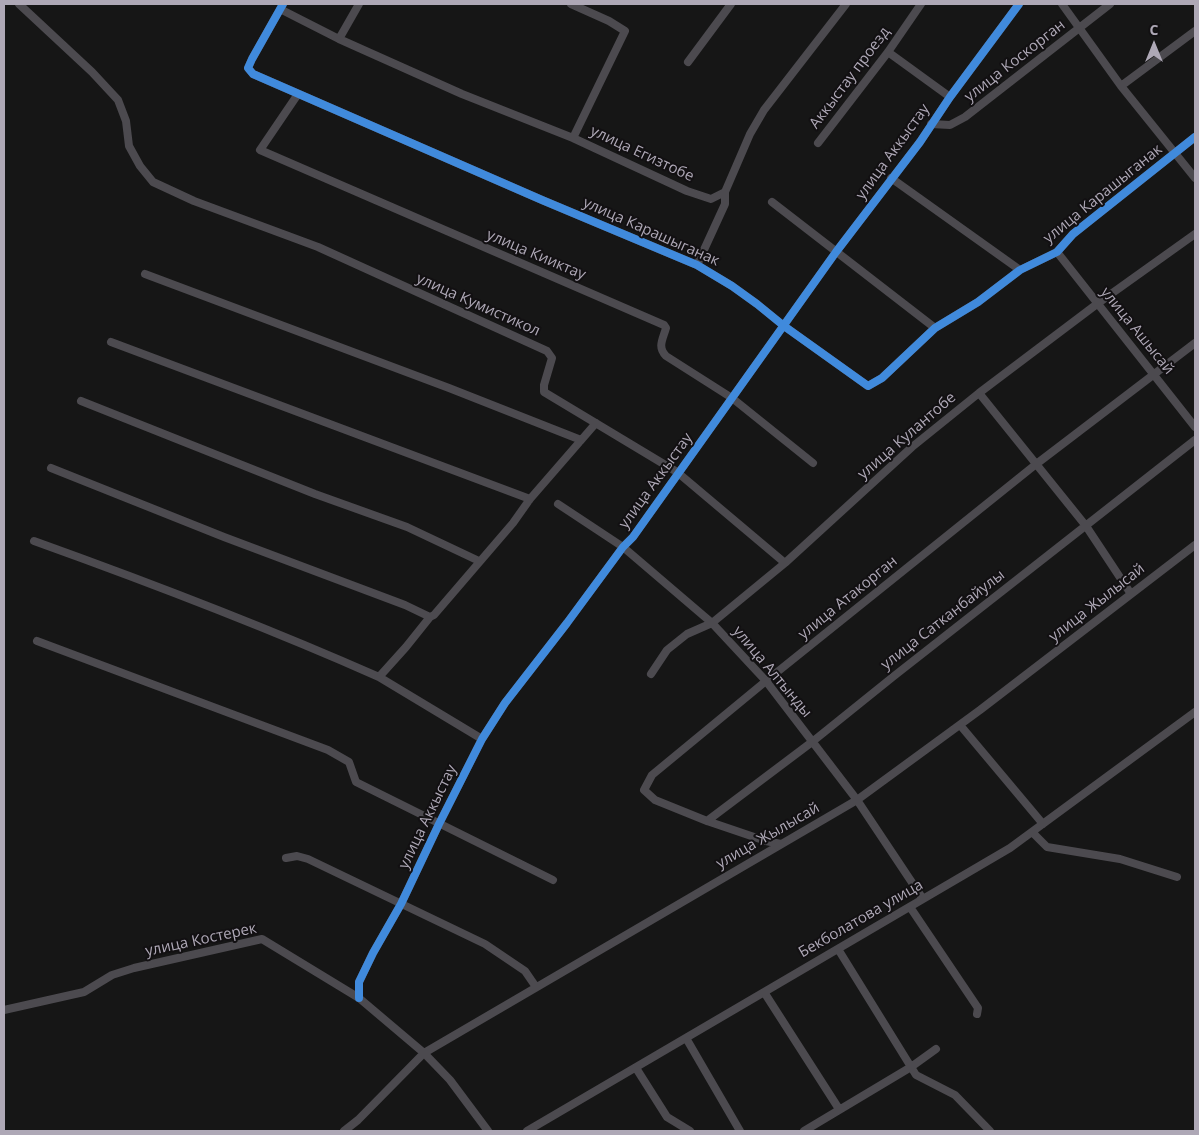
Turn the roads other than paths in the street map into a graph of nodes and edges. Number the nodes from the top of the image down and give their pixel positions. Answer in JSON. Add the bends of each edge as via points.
{"nodes":[{"id":1,"x":19,"y":4,"type":"edge"},
{"id":2,"x":359,"y":4,"type":"edge"},
{"id":3,"x":572,"y":4,"type":"edge"},
{"id":4,"x":731,"y":4,"type":"edge"},
{"id":5,"x":846,"y":4,"type":"edge"},
{"id":6,"x":921,"y":4,"type":"edge"},
{"id":7,"x":1020,"y":4,"type":"edge"},
{"id":8,"x":1062,"y":4,"type":"edge"},
{"id":9,"x":1110,"y":4,"type":"edge"},
{"id":10,"x":282,"y":6,"type":"edge"},
{"id":11,"x":1079,"y":28,"type":"junction"},
{"id":12,"x":1195,"y":32,"type":"edge"},
{"id":13,"x":339,"y":39,"type":"junction"},
{"id":14,"x":888,"y":52,"type":"junction"},
{"id":15,"x":688,"y":62,"type":"dead end"},
{"id":16,"x":1121,"y":86,"type":"junction"},
{"id":17,"x":298,"y":94,"type":"junction"},
{"id":18,"x":950,"y":97,"type":"junction"},
{"id":19,"x":930,"y":124,"type":"junction"},
{"id":20,"x":1195,"y":137,"type":"edge"},
{"id":21,"x":573,"y":138,"type":"junction"},
{"id":22,"x":818,"y":143,"type":"dead end"},
{"id":23,"x":1175,"y":153,"type":"junction"},
{"id":24,"x":891,"y":178,"type":"junction"},
{"id":25,"x":1195,"y":178,"type":"edge"},
{"id":26,"x":725,"y":192,"type":"junction"},
{"id":27,"x":772,"y":202,"type":"dead end"},
{"id":28,"x":1195,"y":234,"type":"edge"},
{"id":29,"x":836,"y":252,"type":"junction"},
{"id":30,"x":1057,"y":252,"type":"junction"},
{"id":31,"x":698,"y":265,"type":"junction"},
{"id":32,"x":1020,"y":270,"type":"junction"},
{"id":33,"x":145,"y":274,"type":"dead end"},
{"id":34,"x":1097,"y":304,"type":"junction"},
{"id":35,"x":784,"y":326,"type":"junction"},
{"id":36,"x":935,"y":328,"type":"junction"},
{"id":37,"x":110,"y":342,"type":"dead end"},
{"id":38,"x":1195,"y":343,"type":"edge"},
{"id":39,"x":1154,"y":374,"type":"junction"},
{"id":40,"x":978,"y":393,"type":"junction"},
{"id":41,"x":732,"y":398,"type":"junction"},
{"id":42,"x":81,"y":401,"type":"dead end"},
{"id":43,"x":596,"y":423,"type":"junction"},
{"id":44,"x":1195,"y":427,"type":"edge"},
{"id":45,"x":581,"y":440,"type":"junction"},
{"id":46,"x":1195,"y":440,"type":"edge"},
{"id":47,"x":813,"y":463,"type":"dead end"},
{"id":48,"x":1035,"y":465,"type":"junction"},
{"id":49,"x":51,"y":468,"type":"dead end"},
{"id":50,"x":678,"y":472,"type":"junction"},
{"id":51,"x":530,"y":499,"type":"junction"},
{"id":52,"x":558,"y":504,"type":"dead end"},
{"id":53,"x":1086,"y":526,"type":"junction"},
{"id":54,"x":34,"y":541,"type":"dead end"},
{"id":55,"x":1195,"y":545,"type":"edge"},
{"id":56,"x":623,"y":547,"type":"junction"},
{"id":57,"x":479,"y":561,"type":"junction"},
{"id":58,"x":785,"y":563,"type":"junction"},
{"id":59,"x":1131,"y":594,"type":"junction"},
{"id":60,"x":430,"y":617,"type":"junction"},
{"id":61,"x":712,"y":623,"type":"junction"},
{"id":62,"x":37,"y":641,"type":"dead end"},
{"id":63,"x":651,"y":674,"type":"dead end"},
{"id":64,"x":379,"y":677,"type":"junction"},
{"id":65,"x":766,"y":681,"type":"junction"},
{"id":66,"x":1195,"y":712,"type":"edge"},
{"id":67,"x":960,"y":725,"type":"junction"},
{"id":68,"x":482,"y":739,"type":"junction"},
{"id":69,"x":812,"y":742,"type":"junction"},
{"id":70,"x":857,"y":800,"type":"junction"},
{"id":71,"x":707,"y":821,"type":"junction"},
{"id":72,"x":438,"y":824,"type":"junction"},
{"id":73,"x":1043,"y":824,"type":"junction"},
{"id":74,"x":1032,"y":832,"type":"junction"},
{"id":75,"x":781,"y":844,"type":"junction"},
{"id":76,"x":286,"y":858,"type":"dead end"},
{"id":77,"x":1177,"y":877,"type":"dead end"},
{"id":78,"x":553,"y":880,"type":"dead end"},
{"id":79,"x":923,"y":899,"type":"junction"},
{"id":80,"x":402,"y":904,"type":"junction"},
{"id":81,"x":910,"y":907,"type":"junction"},
{"id":82,"x":838,"y":949,"type":"junction"},
{"id":83,"x":536,"y":987,"type":"junction"},
{"id":84,"x":764,"y":992,"type":"junction"},
{"id":85,"x":359,"y":998,"type":"junction"},
{"id":86,"x":4,"y":1010,"type":"edge"},
{"id":87,"x":977,"y":1014,"type":"dead end"},
{"id":88,"x":686,"y":1038,"type":"junction"},
{"id":89,"x":936,"y":1049,"type":"dead end"},
{"id":90,"x":424,"y":1053,"type":"junction"},
{"id":91,"x":911,"y":1067,"type":"junction"},
{"id":92,"x":636,"y":1068,"type":"junction"},
{"id":93,"x":839,"y":1109,"type":"junction"},
{"id":94,"x":539,"y":1127,"type":"edge"},
{"id":95,"x":344,"y":1131,"type":"edge"},
{"id":96,"x":488,"y":1131,"type":"edge"},
{"id":97,"x":527,"y":1131,"type":"edge"},
{"id":98,"x":690,"y":1131,"type":"edge"},
{"id":99,"x":740,"y":1131,"type":"edge"},
{"id":100,"x":804,"y":1131,"type":"edge"},
{"id":101,"x":990,"y":1131,"type":"edge"}],
"edges":[{"from":1,"to":43,"type":"street","name":"улица Кумистикол","via":[[118,100],[126,121],[129,146],[153,182],[194,201],[318,247],[547,351],[552,358],[544,392]]},
{"from":2,"to":13,"type":"street"},
{"from":3,"to":21,"type":"street","via":[[625,32]]},
{"from":4,"to":15,"type":"street"},
{"from":5,"to":26,"type":"street","via":[[764,110]]},
{"from":6,"to":14,"type":"street","name":"Аккыстау проезд"},
{"from":7,"to":18,"type":"street","name":"улица Аккыстау"},
{"from":8,"to":11,"type":"street"},
{"from":9,"to":11,"type":"street","name":"улица Коскорган"},
{"from":10,"to":13,"type":"street","name":"улица Егизтобе"},
{"from":10,"to":17,"type":"street","name":"улица Карашыганак","via":[[248,68],[253,74]]},
{"from":11,"to":16,"type":"street"},
{"from":11,"to":19,"type":"street","name":"улица Коскорган","via":[[964,117],[950,125]]},
{"from":12,"to":16,"type":"street"},
{"from":13,"to":21,"type":"street","name":"улица Егизтобе","via":[[462,94]]},
{"from":14,"to":18,"type":"street","name":"улица Коскорган"},
{"from":14,"to":22,"type":"street","name":"Аккыстау проезд"},
{"from":16,"to":23,"type":"street"},
{"from":17,"to":31,"type":"street","name":"улица Карашыганак"},
{"from":17,"to":41,"type":"street","name":"улица Кииктау","via":[[260,150],[664,324],[661,351]]},
{"from":18,"to":19,"type":"street","name":"улица Аккыстау"},
{"from":19,"to":24,"type":"street","name":"улица Аккыстау"},
{"from":20,"to":23,"type":"street","name":"улица Карашыганак"},
{"from":21,"to":26,"type":"street","name":"улица Егизтобе","via":[[704,198],[710,200]]},
{"from":23,"to":25,"type":"street"},
{"from":23,"to":30,"type":"street","name":"улица Карашыганак","via":[[1073,234]]},
{"from":24,"to":29,"type":"street","name":"улица Аккыстау"},
{"from":24,"to":32,"type":"street"},
{"from":26,"to":31,"type":"street","via":[[725,204]]},
{"from":27,"to":29,"type":"street"},
{"from":28,"to":34,"type":"street","name":"улица Кулантобе"},
{"from":29,"to":35,"type":"street","name":"улица Аккыстау"},
{"from":29,"to":36,"type":"street"},
{"from":30,"to":32,"type":"street","name":"улица Карашыганак"},
{"from":30,"to":34,"type":"street","name":"улица Ашысай"},
{"from":31,"to":35,"type":"street","name":"улица Карашыганак","via":[[758,304]]},
{"from":32,"to":36,"type":"street","name":"улица Карашыганак","via":[[978,302]]},
{"from":33,"to":45,"type":"street"},
{"from":34,"to":39,"type":"street","name":"улица Ашысай"},
{"from":34,"to":40,"type":"street","name":"улица Кулантобе"},
{"from":35,"to":36,"type":"street","name":"улица Карашыганак","via":[[868,386],[882,378]]},
{"from":35,"to":41,"type":"street","name":"улица Аккыстау"},
{"from":37,"to":51,"type":"street"},
{"from":38,"to":39,"type":"street","name":"улица Атакорган"},
{"from":39,"to":44,"type":"street","name":"улица Ашысай"},
{"from":39,"to":48,"type":"street","name":"улица Атакорган"},
{"from":40,"to":48,"type":"street"},
{"from":40,"to":58,"type":"street","name":"улица Кулантобе","via":[[912,447]]},
{"from":41,"to":47,"type":"street","name":"улица Кииктау"},
{"from":41,"to":50,"type":"street","name":"улица Аккыстау"},
{"from":42,"to":57,"type":"street","via":[[407,527]]},
{"from":43,"to":45,"type":"street"},
{"from":43,"to":50,"type":"street","name":"улица Кумистикол"},
{"from":45,"to":51,"type":"street"},
{"from":46,"to":53,"type":"street","name":"улица Сатканбайулы"},
{"from":48,"to":53,"type":"street"},
{"from":48,"to":65,"type":"street","name":"улица Атакорган"},
{"from":49,"to":60,"type":"street"},
{"from":50,"to":56,"type":"street","name":"улица Аккыстау"},
{"from":50,"to":58,"type":"street","name":"улица Кумистикол"},
{"from":51,"to":57,"type":"street"},
{"from":52,"to":56,"type":"street","name":"улица Алтынды"},
{"from":53,"to":59,"type":"street"},
{"from":53,"to":69,"type":"street","name":"улица Сатканбайулы"},
{"from":54,"to":64,"type":"street","via":[[239,618]]},
{"from":55,"to":59,"type":"street","name":"улица Жылысай"},
{"from":56,"to":61,"type":"street","name":"улица Алтынды"},
{"from":56,"to":68,"type":"street","name":"улица Аккыстау","via":[[505,703]]},
{"from":57,"to":60,"type":"street"},
{"from":58,"to":61,"type":"street","name":"улица Кулантобе"},
{"from":59,"to":67,"type":"street","name":"улица Жылысай"},
{"from":60,"to":64,"type":"street"},
{"from":61,"to":63,"type":"street","name":"улица Кулантобе","via":[[687,634],[667,650]]},
{"from":61,"to":65,"type":"street","name":"улица Алтынды"},
{"from":62,"to":72,"type":"street","via":[[328,750],[349,762],[356,782]]},
{"from":64,"to":68,"type":"street"},
{"from":65,"to":69,"type":"street","name":"улица Алтынды"},
{"from":65,"to":71,"type":"street","name":"улица Атакорган","via":[[652,775],[644,790],[655,800]]},
{"from":66,"to":73,"type":"street","name":"Бекболатова улица"},
{"from":67,"to":70,"type":"street","name":"улица Жылысай"},
{"from":67,"to":73,"type":"street"},
{"from":68,"to":72,"type":"street","name":"улица Аккыстау"},
{"from":69,"to":70,"type":"street","name":"улица Алтынды"},
{"from":69,"to":71,"type":"street","name":"улица Сатканбайулы"},
{"from":70,"to":75,"type":"street","name":"улица Жылысай"},
{"from":70,"to":79,"type":"street","name":"улица Алтынды"},
{"from":71,"to":75,"type":"street","name":"улица Атакорган"},
{"from":72,"to":78,"type":"street"},
{"from":72,"to":80,"type":"street","name":"улица Аккыстау"},
{"from":73,"to":74,"type":"street","name":"Бекболатова улица"},
{"from":74,"to":77,"type":"street","via":[[1047,847],[1120,859]]},
{"from":74,"to":79,"type":"street","name":"Бекболатова улица"},
{"from":75,"to":83,"type":"street","name":"улица Жылысай"},
{"from":76,"to":80,"type":"street","via":[[308,859]]},
{"from":79,"to":81,"type":"street","name":"Бекболатова улица"},
{"from":80,"to":83,"type":"street","via":[[485,944],[525,971]]},
{"from":80,"to":85,"type":"street","name":"улица Аккыстау","via":[[372,953],[359,982]]},
{"from":81,"to":82,"type":"street","name":"Бекболатова улица"},
{"from":81,"to":87,"type":"street","via":[[978,1008]]},
{"from":82,"to":84,"type":"street","name":"Бекболатова улица"},
{"from":82,"to":91,"type":"street"},
{"from":83,"to":90,"type":"street","name":"улица Жылысай"},
{"from":84,"to":88,"type":"street","name":"Бекболатова улица"},
{"from":84,"to":93,"type":"street"},
{"from":85,"to":86,"type":"street","name":"улица Костерек","via":[[262,939],[134,968],[84,992]]},
{"from":85,"to":90,"type":"street","name":"улица Костерек"},
{"from":88,"to":92,"type":"street","name":"Бекболатова улица"},
{"from":88,"to":99,"type":"street"},
{"from":89,"to":91,"type":"street"},
{"from":90,"to":95,"type":"street","name":"улица Жылысай"},
{"from":90,"to":96,"type":"street","name":"улица Костерек","via":[[450,1080]]},
{"from":91,"to":93,"type":"street"},
{"from":91,"to":101,"type":"street","via":[[916,1075],[955,1094]]},
{"from":92,"to":94,"type":"street","name":"Бекболатова улица"},
{"from":92,"to":98,"type":"street","via":[[667,1117]]},
{"from":93,"to":100,"type":"street"},
{"from":94,"to":97,"type":"street","name":"Бекболатова улица"}]}
